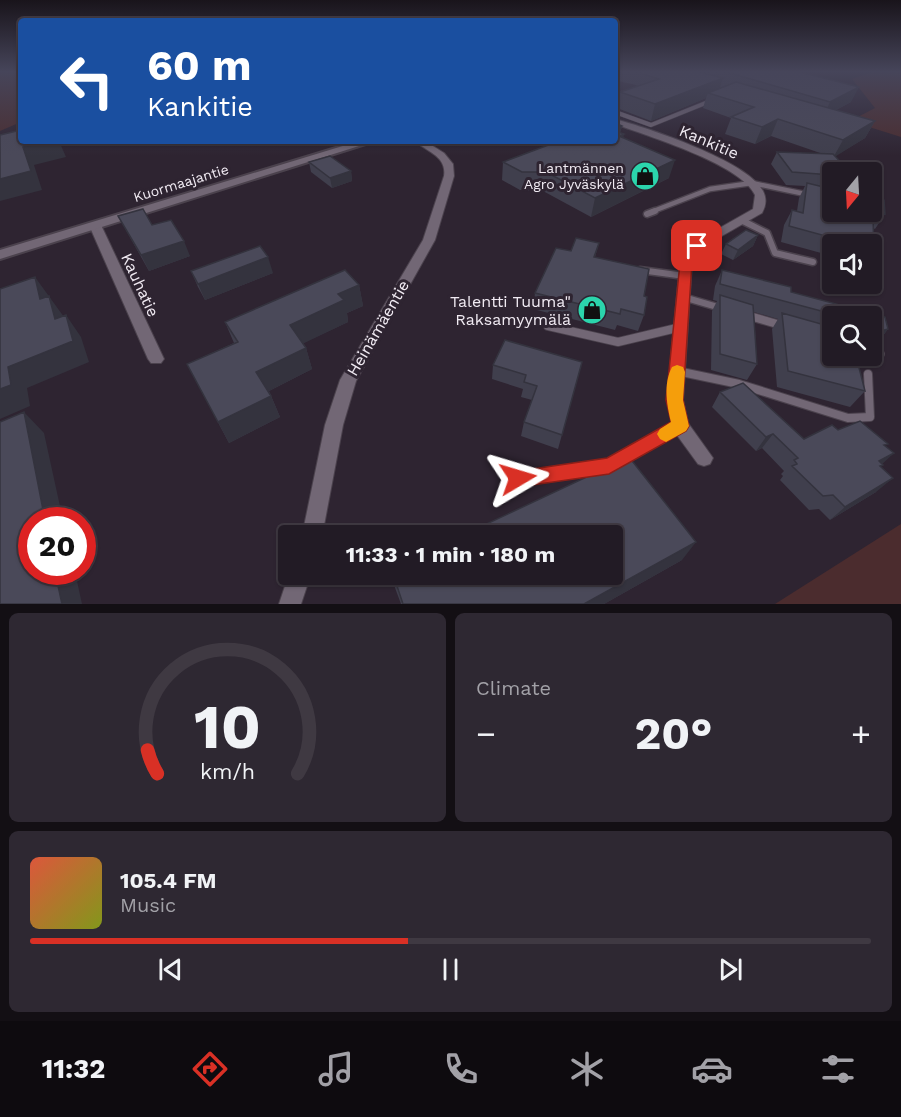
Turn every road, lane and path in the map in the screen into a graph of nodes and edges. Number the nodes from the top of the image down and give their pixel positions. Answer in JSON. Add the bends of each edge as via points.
{"nodes":[{"id":1,"x":715,"y":99,"type":"edge"},
{"id":2,"x":618,"y":113,"type":"edge"},
{"id":3,"x":637,"y":120,"type":"junction"},
{"id":4,"x":620,"y":123,"type":"edge"},
{"id":5,"x":360,"y":144,"type":"edge"},
{"id":6,"x":423,"y":144,"type":"edge"},
{"id":7,"x":752,"y":183,"type":"junction"},
{"id":8,"x":821,"y":197,"type":"edge"},
{"id":9,"x":647,"y":214,"type":"dead end"},
{"id":10,"x":743,"y":221,"type":"junction"},
{"id":11,"x":95,"y":225,"type":"junction"},
{"id":12,"x":0,"y":255,"type":"edge"},
{"id":13,"x":813,"y":262,"type":"dead end"},
{"id":14,"x":630,"y":268,"type":"edge"},
{"id":15,"x":685,"y":276,"type":"junction"},
{"id":16,"x":683,"y":297,"type":"junction"},
{"id":17,"x":729,"y":310,"type":"edge"},
{"id":18,"x":741,"y":314,"type":"edge"},
{"id":19,"x":548,"y":326,"type":"dead end"},
{"id":20,"x":681,"y":327,"type":"junction"},
{"id":21,"x":798,"y":330,"type":"edge"},
{"id":22,"x":156,"y":359,"type":"dead end"},
{"id":23,"x":677,"y":371,"type":"junction"},
{"id":24,"x":868,"y":374,"type":"dead end"},
{"id":25,"x":680,"y":426,"type":"junction"},
{"id":26,"x":704,"y":458,"type":"dead end"},
{"id":27,"x":518,"y":478,"type":"dead end"},
{"id":28,"x":314,"y":525,"type":"edge"},
{"id":29,"x":296,"y":585,"type":"edge"},
{"id":30,"x":290,"y":604,"type":"edge"}],
"edges":[{"from":1,"to":3,"type":"lane","via":[[651,125]]},
{"from":2,"to":3,"type":"lane"},
{"from":3,"to":4,"type":"lane"},
{"from":4,"to":7,"type":"street","name":"Kankitie","via":[[731,167]]},
{"from":5,"to":11,"type":"street","name":"Kuormaajantie"},
{"from":6,"to":28,"type":"street","name":"Heinämäentie","via":[[448,162],[450,176],[429,240],[348,380],[334,425]]},
{"from":7,"to":8,"type":"lane"},
{"from":7,"to":9,"type":"lane","via":[[710,189]]},
{"from":7,"to":10,"type":"street","via":[[761,201],[758,211]]},
{"from":10,"to":13,"type":"lane","via":[[767,233],[775,253]]},
{"from":10,"to":15,"type":"street","via":[[697,246],[686,263]]},
{"from":11,"to":12,"type":"street","name":"Kuormaajantie"},
{"from":11,"to":22,"type":"street","name":"Kauhatie"},
{"from":14,"to":15,"type":"lane"},
{"from":15,"to":16,"type":"street"},
{"from":16,"to":17,"type":"lane"},
{"from":16,"to":20,"type":"street"},
{"from":18,"to":21,"type":"lane"},
{"from":19,"to":20,"type":"lane","via":[[618,342]]},
{"from":20,"to":23,"type":"street"},
{"from":23,"to":24,"type":"lane","via":[[739,384],[848,418],[870,417]]},
{"from":23,"to":25,"type":"street","via":[[675,400]]},
{"from":25,"to":26,"type":"street"},
{"from":25,"to":27,"type":"lane","via":[[609,466]]},
{"from":29,"to":30,"type":"street"}]}
